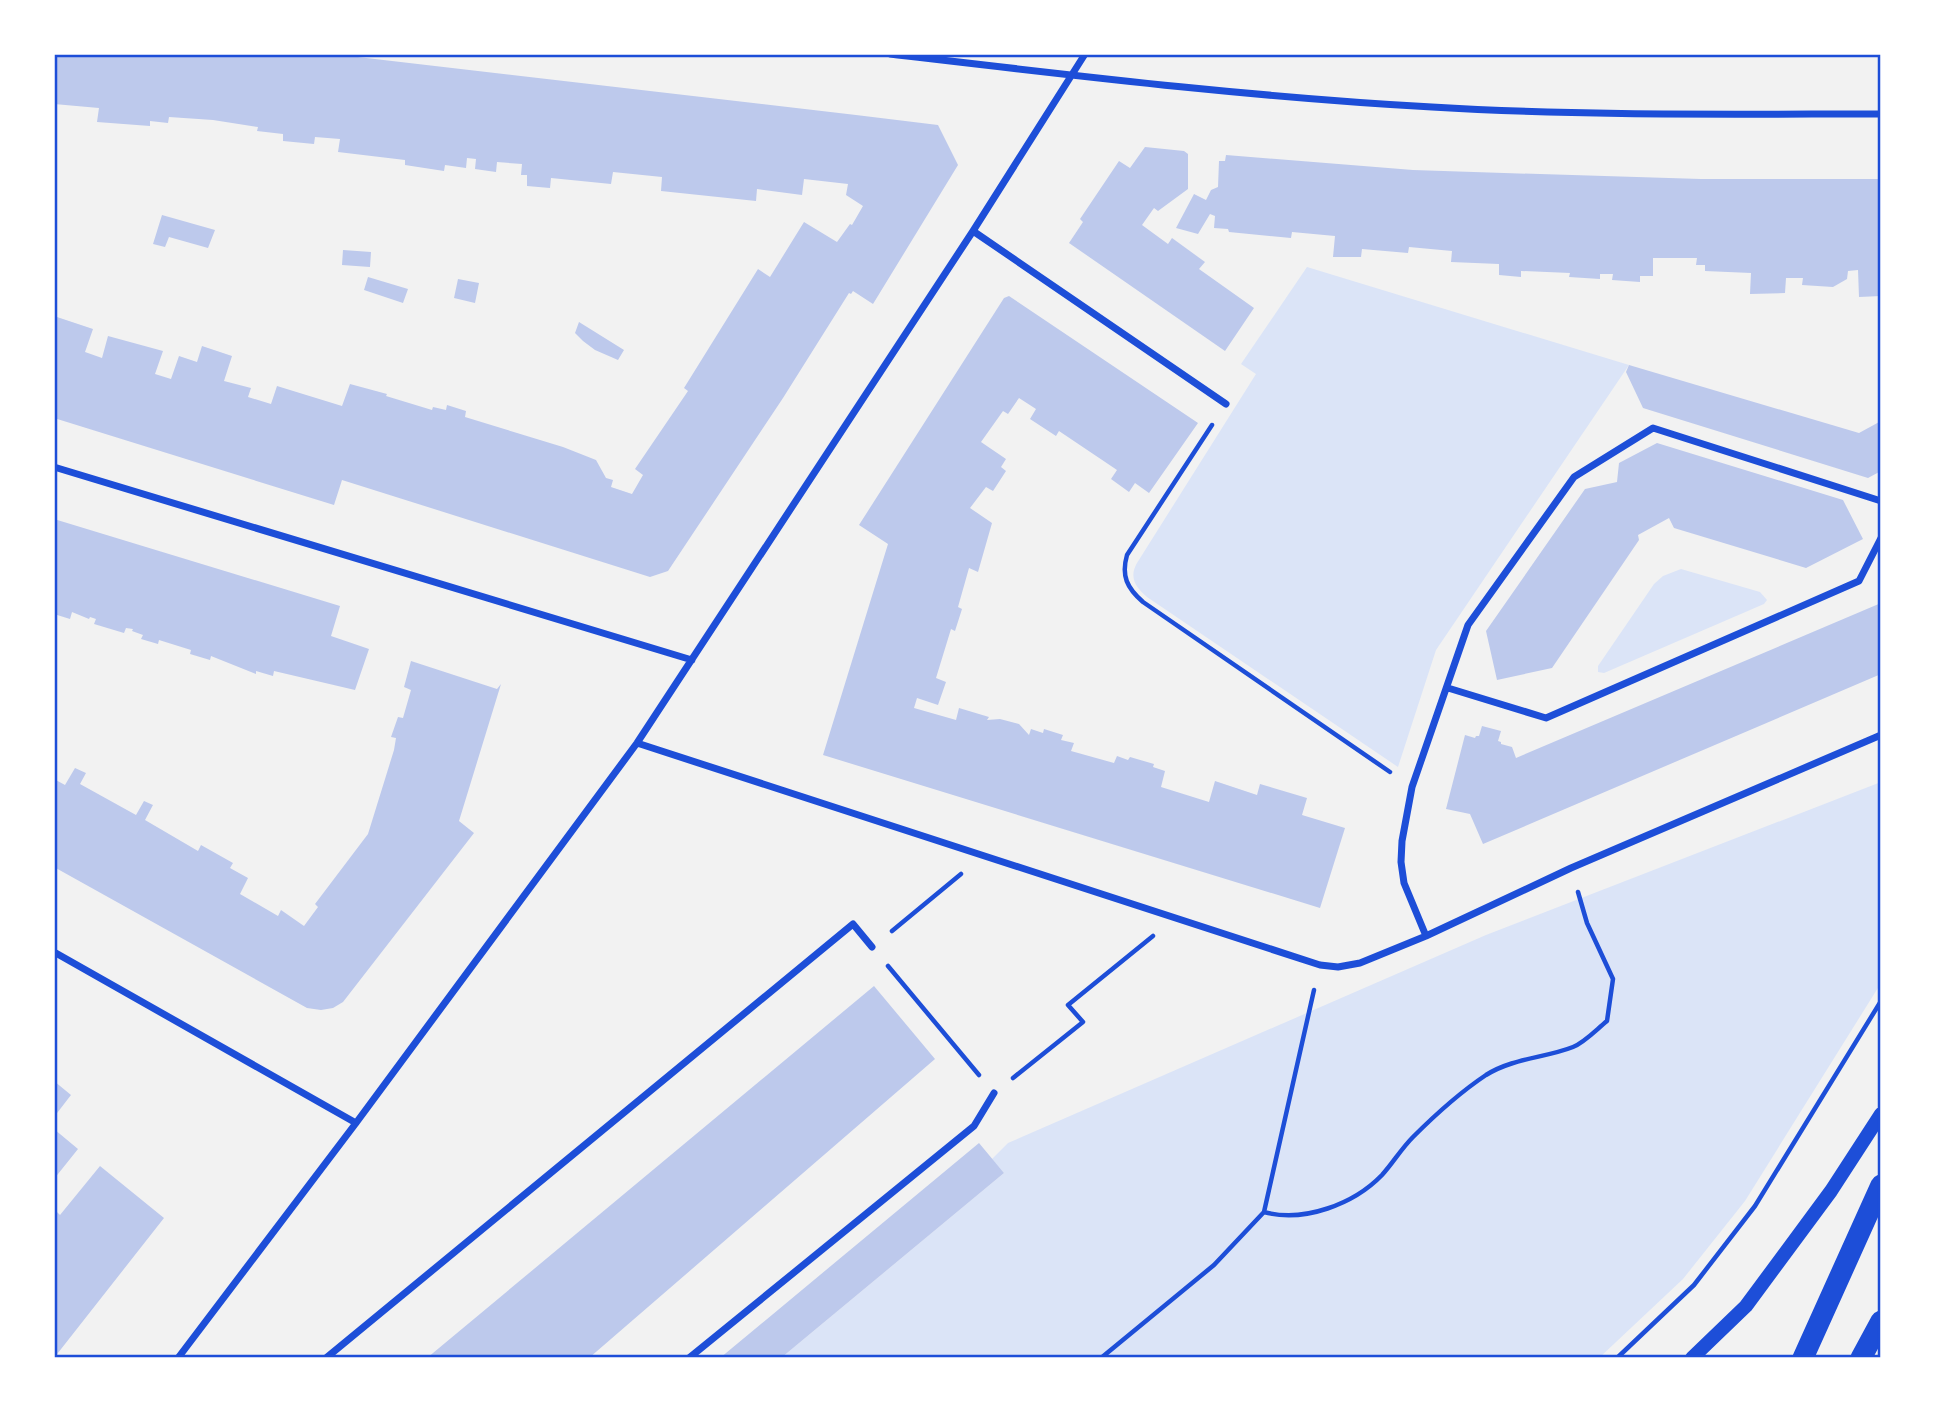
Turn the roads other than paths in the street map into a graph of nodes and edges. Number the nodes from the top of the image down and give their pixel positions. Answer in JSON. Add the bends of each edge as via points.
{"nodes":[{"id":1,"x":890,"y":54,"type":"edge"},
{"id":2,"x":1085,"y":54,"type":"edge"},
{"id":3,"x":1073,"y":75,"type":"junction"},
{"id":4,"x":1881,"y":114,"type":"edge"},
{"id":5,"x":973,"y":231,"type":"junction"},
{"id":6,"x":1226,"y":404,"type":"road end"},
{"id":7,"x":54,"y":467,"type":"edge"},
{"id":8,"x":1881,"y":501,"type":"edge"},
{"id":9,"x":1881,"y":538,"type":"edge"},
{"id":10,"x":692,"y":660,"type":"junction"},
{"id":11,"x":1448,"y":688,"type":"junction"},
{"id":12,"x":1881,"y":735,"type":"edge"},
{"id":13,"x":637,"y":743,"type":"junction"},
{"id":14,"x":1426,"y":936,"type":"junction"},
{"id":15,"x":872,"y":947,"type":"road end"},
{"id":16,"x":54,"y":952,"type":"edge"},
{"id":17,"x":994,"y":1093,"type":"road end"},
{"id":18,"x":1881,"y":1114,"type":"edge"},
{"id":19,"x":356,"y":1123,"type":"junction"},
{"id":20,"x":1881,"y":1185,"type":"edge"},
{"id":21,"x":1881,"y":1321,"type":"edge"},
{"id":22,"x":178,"y":1358,"type":"edge"},
{"id":23,"x":326,"y":1358,"type":"edge"},
{"id":24,"x":690,"y":1358,"type":"edge"},
{"id":25,"x":1692,"y":1358,"type":"edge"},
{"id":26,"x":1803,"y":1358,"type":"edge"},
{"id":27,"x":1861,"y":1358,"type":"edge"}],
"edges":[{"from":1,"to":3,"type":"street"},
{"from":2,"to":3,"type":"street"},
{"from":3,"to":4,"type":"street","via":[[1259,96],[1434,108],[1611,114]]},
{"from":3,"to":5,"type":"street"},
{"from":5,"to":6,"type":"street"},
{"from":5,"to":10,"type":"street"},
{"from":7,"to":10,"type":"street"},
{"from":8,"to":11,"type":"street","via":[[1653,428],[1574,477],[1468,625]]},
{"from":9,"to":11,"type":"street","via":[[1858,581],[1546,718]]},
{"from":10,"to":13,"type":"street"},
{"from":11,"to":14,"type":"street","via":[[1412,787],[1402,841],[1404,883]]},
{"from":12,"to":14,"type":"street","via":[[1571,868]]},
{"from":13,"to":14,"type":"street","via":[[1320,965],[1360,963]]},
{"from":13,"to":19,"type":"street"},
{"from":15,"to":23,"type":"street","via":[[853,924]]},
{"from":16,"to":19,"type":"street"},
{"from":17,"to":24,"type":"street","via":[[974,1126]]},
{"from":18,"to":25,"type":"main road","via":[[1746,1306]]},
{"from":19,"to":22,"type":"street"},
{"from":20,"to":26,"type":"highway"},
{"from":21,"to":27,"type":"highway"}]}
